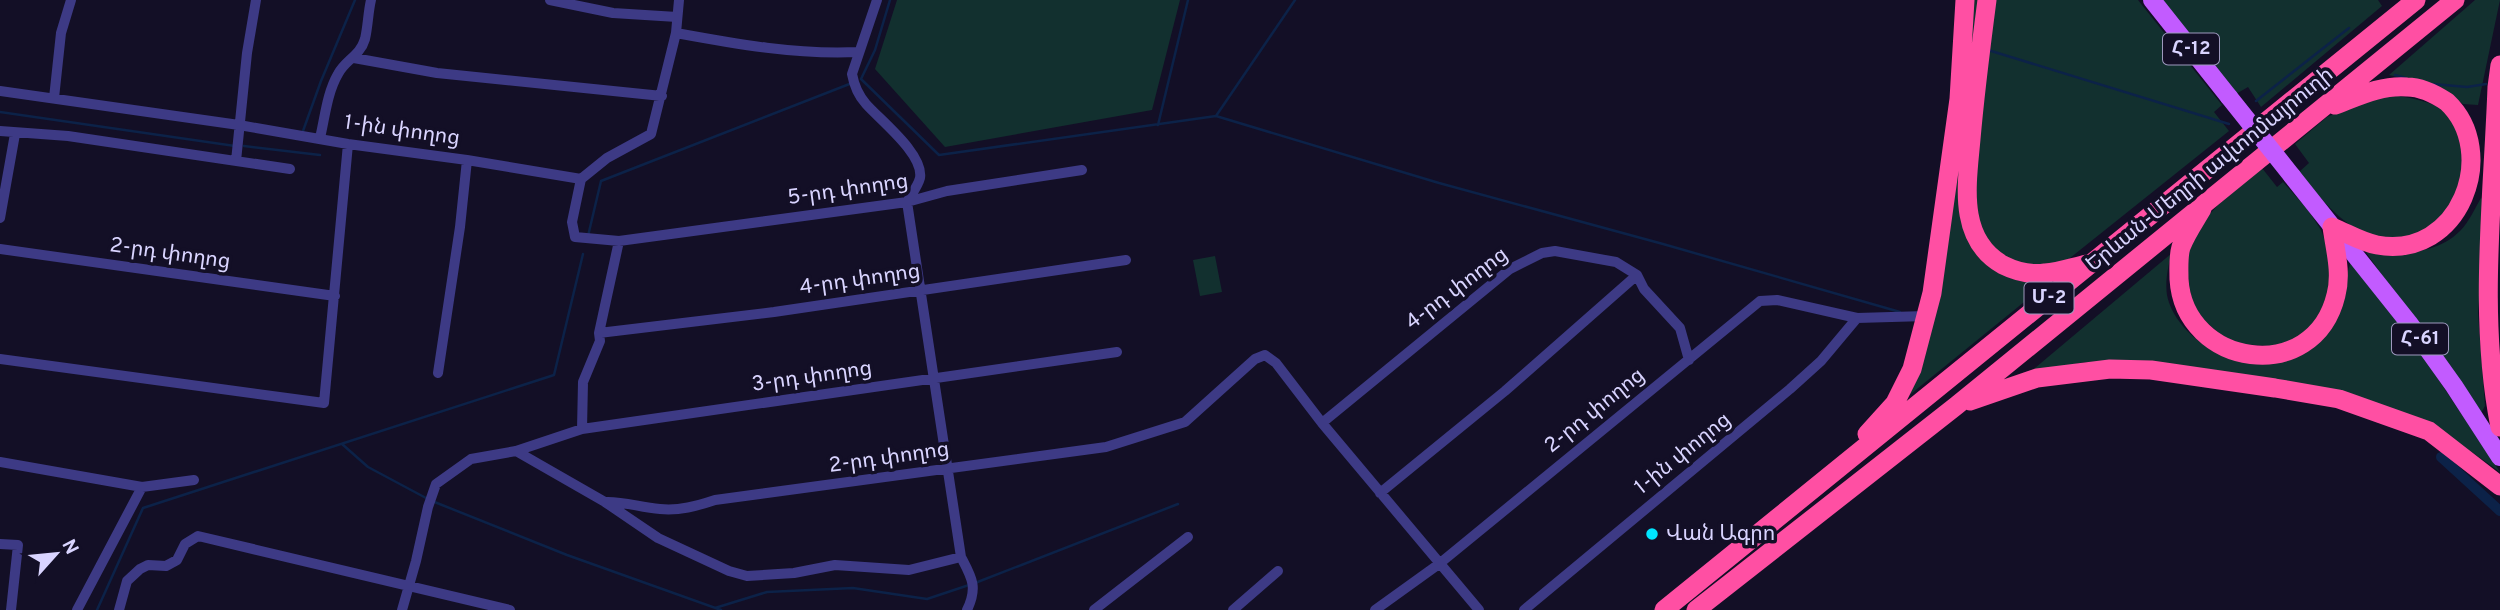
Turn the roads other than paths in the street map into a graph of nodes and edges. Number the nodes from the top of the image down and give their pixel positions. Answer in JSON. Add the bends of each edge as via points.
{"nodes":[{"id":1,"x":71,"y":0,"type":"edge"},
{"id":2,"x":256,"y":0,"type":"edge"},
{"id":3,"x":371,"y":0,"type":"edge"},
{"id":4,"x":550,"y":0,"type":"edge"},
{"id":5,"x":679,"y":0,"type":"edge"},
{"id":6,"x":877,"y":0,"type":"edge"},
{"id":7,"x":1965,"y":0,"type":"edge"},
{"id":8,"x":1987,"y":0,"type":"edge"},
{"id":9,"x":2152,"y":0,"type":"edge"},
{"id":10,"x":2416,"y":0,"type":"edge"},
{"id":11,"x":2455,"y":0,"type":"edge"},
{"id":12,"x":677,"y":17,"type":"junction"},
{"id":13,"x":676,"y":33,"type":"junction"},
{"id":14,"x":858,"y":52,"type":"junction"},
{"id":15,"x":354,"y":58,"type":"junction"},
{"id":16,"x":2500,"y":65,"type":"edge"},
{"id":17,"x":0,"y":91,"type":"edge"},
{"id":18,"x":662,"y":96,"type":"junction"},
{"id":19,"x":54,"y":98,"type":"junction"},
{"id":20,"x":2319,"y":111,"type":"junction"},
{"id":21,"x":239,"y":125,"type":"junction"},
{"id":22,"x":0,"y":131,"type":"edge"},
{"id":23,"x":15,"y":134,"type":"junction"},
{"id":24,"x":320,"y":138,"type":"junction"},
{"id":25,"x":2264,"y":141,"type":"joint"},
{"id":26,"x":348,"y":145,"type":"junction"},
{"id":27,"x":467,"y":160,"type":"junction"},
{"id":28,"x":236,"y":161,"type":"junction"},
{"id":29,"x":290,"y":169,"type":"dead end"},
{"id":30,"x":1082,"y":170,"type":"dead end"},
{"id":31,"x":581,"y":179,"type":"junction"},
{"id":32,"x":2206,"y":201,"type":"junction"},
{"id":33,"x":908,"y":202,"type":"junction"},
{"id":34,"x":0,"y":218,"type":"edge"},
{"id":35,"x":2332,"y":227,"type":"junction"},
{"id":36,"x":619,"y":241,"type":"junction"},
{"id":37,"x":0,"y":249,"type":"edge"},
{"id":38,"x":1126,"y":260,"type":"dead end"},
{"id":39,"x":2091,"y":263,"type":"junction"},
{"id":40,"x":1637,"y":275,"type":"junction"},
{"id":41,"x":921,"y":291,"type":"junction"},
{"id":42,"x":335,"y":296,"type":"junction"},
{"id":43,"x":1926,"y":316,"type":"junction"},
{"id":44,"x":1857,"y":318,"type":"junction"},
{"id":45,"x":599,"y":333,"type":"junction"},
{"id":46,"x":1117,"y":352,"type":"dead end"},
{"id":47,"x":0,"y":359,"type":"edge"},
{"id":48,"x":1689,"y":360,"type":"junction"},
{"id":49,"x":438,"y":373,"type":"dead end"},
{"id":50,"x":934,"y":379,"type":"junction"},
{"id":51,"x":1956,"y":406,"type":"junction"},
{"id":52,"x":1322,"y":423,"type":"junction"},
{"id":53,"x":2500,"y":427,"type":"edge"},
{"id":54,"x":582,"y":429,"type":"junction"},
{"id":55,"x":516,"y":451,"type":"junction"},
{"id":56,"x":2500,"y":457,"type":"edge"},
{"id":57,"x":1852,"y":459,"type":"junction"},
{"id":58,"x":0,"y":462,"type":"edge"},
{"id":59,"x":947,"y":470,"type":"junction"},
{"id":60,"x":194,"y":480,"type":"dead end"},
{"id":61,"x":2500,"y":486,"type":"edge"},
{"id":62,"x":142,"y":487,"type":"junction"},
{"id":63,"x":1380,"y":493,"type":"junction"},
{"id":64,"x":605,"y":502,"type":"junction"},
{"id":65,"x":1188,"y":537,"type":"dead end"},
{"id":66,"x":0,"y":544,"type":"edge"},
{"id":67,"x":961,"y":557,"type":"junction"},
{"id":68,"x":1439,"y":564,"type":"junction"},
{"id":69,"x":1278,"y":571,"type":"dead end"},
{"id":70,"x":408,"y":587,"type":"junction"},
{"id":71,"x":11,"y":610,"type":"edge"},
{"id":72,"x":77,"y":610,"type":"edge"},
{"id":73,"x":122,"y":610,"type":"edge"},
{"id":74,"x":402,"y":610,"type":"edge"},
{"id":75,"x":510,"y":610,"type":"edge"},
{"id":76,"x":967,"y":610,"type":"edge"},
{"id":77,"x":1094,"y":610,"type":"edge"},
{"id":78,"x":1233,"y":610,"type":"edge"},
{"id":79,"x":1375,"y":610,"type":"edge"},
{"id":80,"x":1479,"y":610,"type":"edge"},
{"id":81,"x":1524,"y":610,"type":"edge"},
{"id":82,"x":1664,"y":610,"type":"edge"},
{"id":83,"x":1696,"y":610,"type":"edge"}],
"edges":[{"from":1,"to":19,"type":"street","via":[[61,33]]},
{"from":2,"to":21,"type":"street"},
{"from":3,"to":15,"type":"street","via":[[365,40]]},
{"from":4,"to":12,"type":"street","via":[[613,13]]},
{"from":5,"to":12,"type":"street"},
{"from":6,"to":14,"type":"street"},
{"from":7,"to":43,"type":"highway","via":[[1959,99]]},
{"from":8,"to":39,"type":"highway","via":[[1970,148],[1967,206],[1971,227],[1994,260],[2010,268],[2044,274]]},
{"from":9,"to":25,"type":"main road","number":"Հ-12","bridge":true},
{"from":10,"to":39,"type":"highway","name":"Երևան-Մեղրի ավտոմայրուղի","number":"Մ-2"},
{"from":11,"to":20,"type":"highway","name":"Երևան-Մեղրի ավտոմայրուղի","number":"Մ-2"},
{"from":12,"to":13,"type":"street"},
{"from":13,"to":14,"type":"street","via":[[738,44]]},
{"from":13,"to":18,"type":"street"},
{"from":14,"to":33,"type":"street","via":[[852,74],[855,86],[920,166],[920,179]]},
{"from":15,"to":18,"type":"street","via":[[437,73]]},
{"from":15,"to":24,"type":"street","via":[[338,74]]},
{"from":16,"to":53,"type":"highway","via":[[2488,310]]},
{"from":17,"to":19,"type":"street","name":"1-ին փողոց"},
{"from":18,"to":31,"type":"street","via":[[651,134],[607,158]]},
{"from":19,"to":21,"type":"street","name":"1-ին փողոց"},
{"from":20,"to":32,"type":"highway","name":"Երևան-Մեղրի ավտոմայրուղի","number":"Մ-2"},
{"from":20,"to":35,"type":"highway","via":[[2378,90],[2421,88],[2459,110],[2476,131],[2481,149],[2471,199],[2441,234],[2418,243],[2389,246]]},
{"from":21,"to":24,"type":"street","name":"1-ին փողոց"},
{"from":21,"to":28,"type":"street"},
{"from":22,"to":23,"type":"street"},
{"from":23,"to":28,"type":"street","via":[[68,136]]},
{"from":23,"to":34,"type":"street"},
{"from":24,"to":26,"type":"street","name":"1-ին փողոց"},
{"from":25,"to":35,"type":"main road","number":"Հ-61","bridge":true},
{"from":26,"to":27,"type":"street","name":"1-ին փողոց"},
{"from":26,"to":42,"type":"street"},
{"from":27,"to":31,"type":"street","name":"1-ին փողոց"},
{"from":27,"to":49,"type":"street"},
{"from":28,"to":29,"type":"street"},
{"from":30,"to":33,"type":"street","name":"5-րդ փողոց","via":[[947,191]]},
{"from":31,"to":36,"type":"street","name":"5-րդ փողոց","via":[[572,222],[575,237]]},
{"from":32,"to":35,"type":"highway","via":[[2181,247],[2180,290],[2201,332],[2249,355],[2280,354],[2306,343],[2327,320],[2337,293]]},
{"from":32,"to":51,"type":"highway","name":"Երևան-Մեղրի ավտոմայրուղի","number":"Մ-2"},
{"from":33,"to":36,"type":"street","name":"5-րդ փողոց"},
{"from":33,"to":41,"type":"street"},
{"from":35,"to":56,"type":"main road","number":"Հ-61","via":[[2454,386]]},
{"from":36,"to":45,"type":"street"},
{"from":37,"to":42,"type":"street","name":"2-րդ փողոց"},
{"from":38,"to":41,"type":"street","name":"4-րդ փողոց"},
{"from":39,"to":57,"type":"highway","name":"Երևան-Մեղրի ավտոմայրուղի","number":"Մ-2"},
{"from":40,"to":48,"type":"street","via":[[1680,328]]},
{"from":40,"to":52,"type":"street","name":"4-րդ փողոց","via":[[1616,262],[1555,251],[1542,253],[1499,277]]},
{"from":40,"to":63,"type":"street"},
{"from":41,"to":45,"type":"street","name":"4-րդ փողոց"},
{"from":41,"to":50,"type":"street"},
{"from":42,"to":47,"type":"street","via":[[324,403]]},
{"from":43,"to":44,"type":"street","name":"2-րդ փողոց"},
{"from":43,"to":57,"type":"highway","via":[[1912,369],[1895,403],[1862,440]]},
{"from":44,"to":48,"type":"street","name":"2-րդ փողոց","via":[[1777,300],[1760,301]]},
{"from":44,"to":81,"type":"street","name":"1-ին փողոց","via":[[1790,389]]},
{"from":45,"to":54,"type":"street","via":[[583,382]]},
{"from":46,"to":50,"type":"street","name":"3-րդ փողոց"},
{"from":48,"to":68,"type":"street","name":"2-րդ փողոց"},
{"from":50,"to":54,"type":"street","name":"3-րդ փողոց"},
{"from":50,"to":59,"type":"street"},
{"from":51,"to":61,"type":"highway","via":[[2037,378],[2110,369],[2151,370],[2275,388],[2339,399],[2429,431]]},
{"from":51,"to":83,"type":"highway","name":"Երևան-Մեղրի ավտոմայրուղի","number":"Մ-2"},
{"from":52,"to":59,"type":"street","name":"2-րդ փողոց","via":[[1265,355],[1185,422],[1158,432],[1106,447]]},
{"from":52,"to":63,"type":"street"},
{"from":54,"to":55,"type":"street","name":"3-րդ փողոց"},
{"from":55,"to":64,"type":"street","name":"2-րդ փողոց"},
{"from":55,"to":70,"type":"street","name":"3-րդ փողոց","via":[[471,459],[436,485]]},
{"from":57,"to":82,"type":"highway","name":"Երևան-Մեղրի ավտոմայրուղի","number":"Մ-2"},
{"from":58,"to":62,"type":"street"},
{"from":59,"to":64,"type":"street","name":"2-րդ փողոց","via":[[715,500],[689,509]]},
{"from":59,"to":67,"type":"street"},
{"from":60,"to":62,"type":"street"},
{"from":62,"to":72,"type":"street"},
{"from":63,"to":68,"type":"street"},
{"from":64,"to":67,"type":"street","via":[[658,538],[747,576],[835,565],[909,570]]},
{"from":65,"to":77,"type":"street"},
{"from":66,"to":71,"type":"street","via":[[18,545]]},
{"from":67,"to":76,"type":"street","via":[[974,593]]},
{"from":68,"to":79,"type":"street","name":"2-րդ փողոց"},
{"from":68,"to":80,"type":"street"},
{"from":69,"to":78,"type":"street"},
{"from":70,"to":73,"type":"street","via":[[198,536],[185,544],[177,560],[166,566],[148,565],[127,581]]},
{"from":70,"to":74,"type":"street"},
{"from":70,"to":75,"type":"street"}]}
